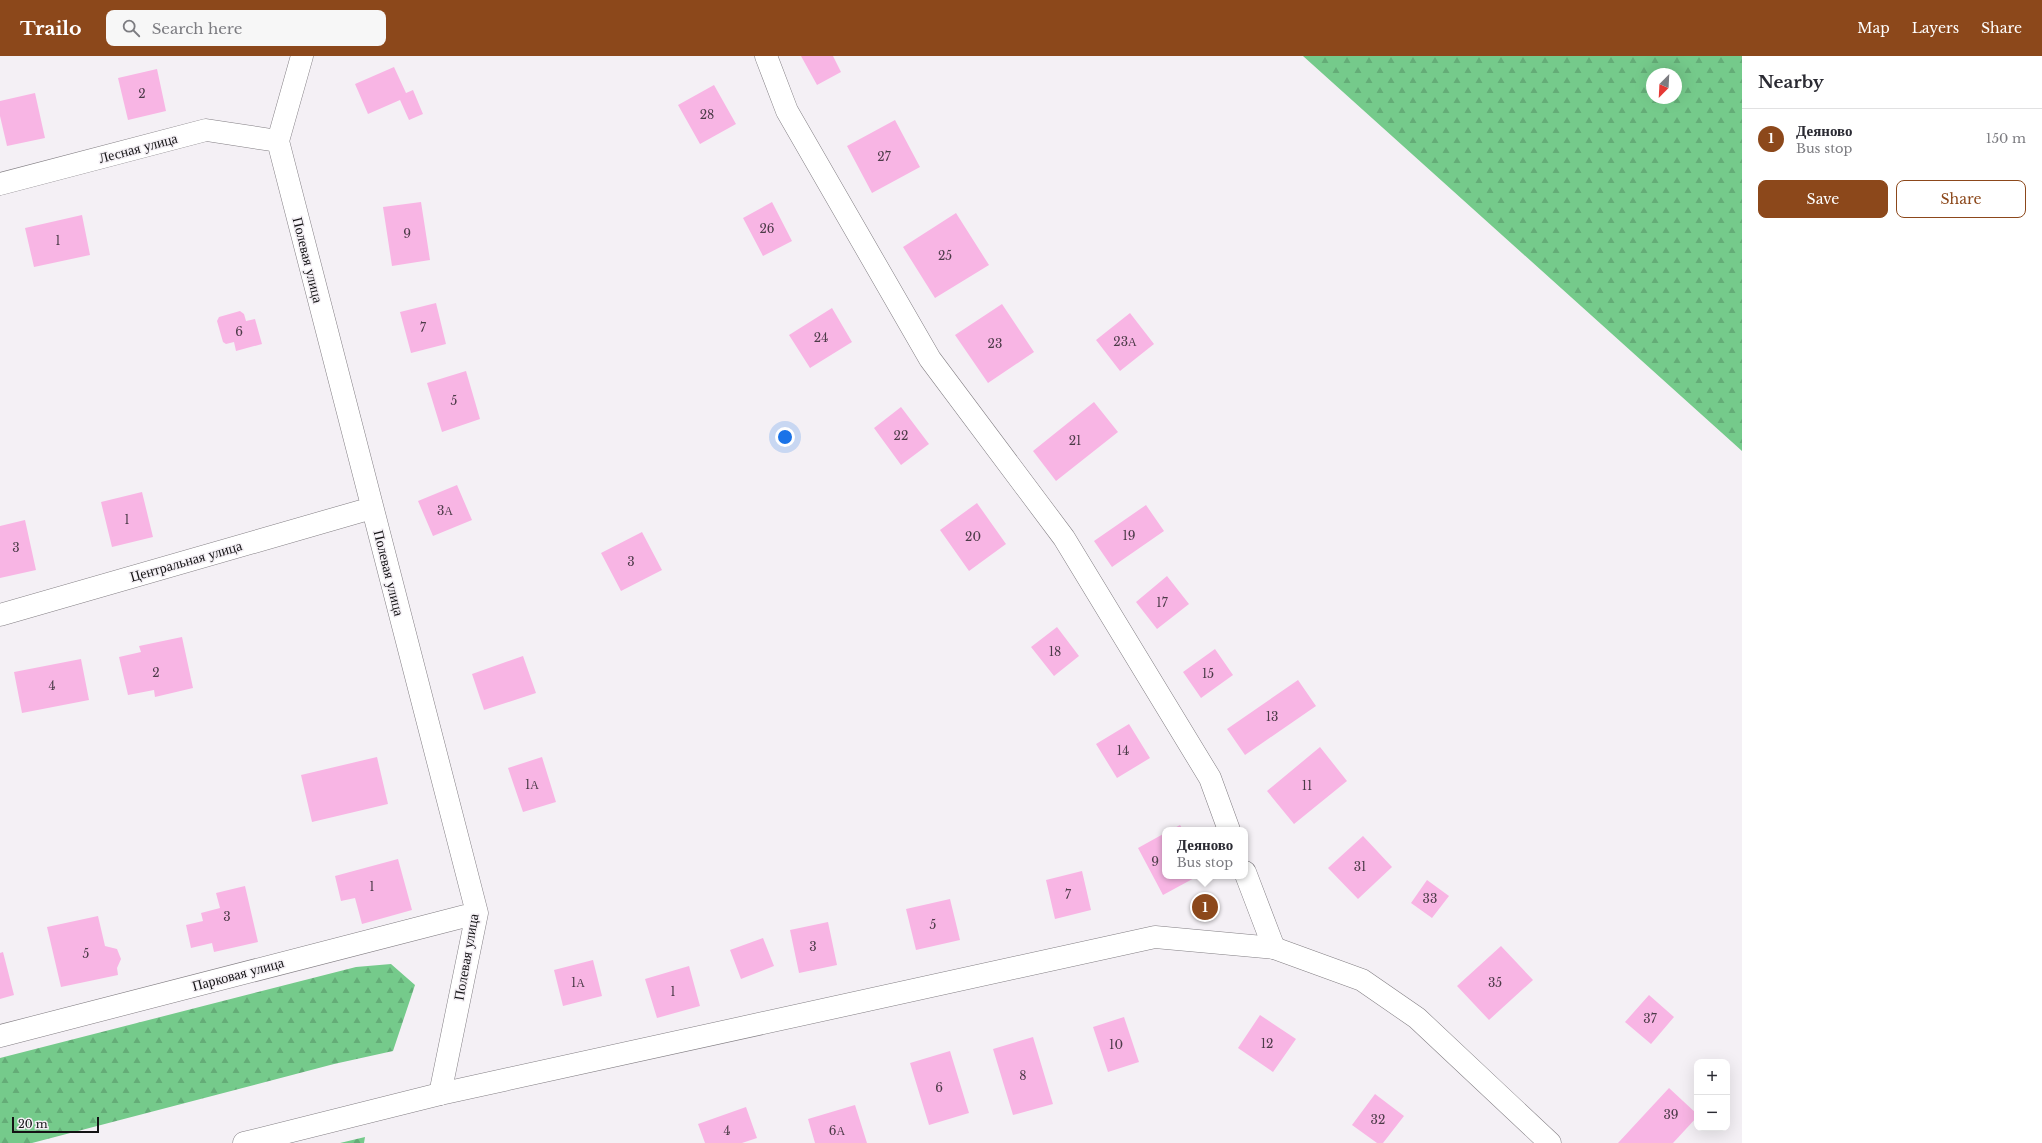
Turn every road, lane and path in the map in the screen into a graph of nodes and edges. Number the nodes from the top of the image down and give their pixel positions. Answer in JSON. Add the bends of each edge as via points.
{"nodes":[{"id":1,"x":302,"y":56,"type":"edge"},
{"id":2,"x":766,"y":56,"type":"edge"},
{"id":3,"x":278,"y":141,"type":"junction"},
{"id":4,"x":0,"y":184,"type":"edge"},
{"id":5,"x":372,"y":508,"type":"junction"},
{"id":6,"x":0,"y":615,"type":"edge"},
{"id":7,"x":1228,"y":827,"type":"edge"},
{"id":8,"x":1248,"y":879,"type":"edge"},
{"id":9,"x":477,"y":912,"type":"junction"},
{"id":10,"x":1274,"y":948,"type":"junction"},
{"id":11,"x":0,"y":1036,"type":"edge"},
{"id":12,"x":440,"y":1094,"type":"junction"},
{"id":13,"x":244,"y":1143,"type":"edge"},
{"id":14,"x":1550,"y":1143,"type":"edge"}],
"edges":[{"from":1,"to":3,"type":"street"},
{"from":2,"to":7,"type":"street","via":[[787,111],[930,359],[1064,538],[1210,778]]},
{"from":3,"to":4,"type":"street","name":"Лесная улица","via":[[206,130]]},
{"from":3,"to":5,"type":"street","name":"Полевая улица"},
{"from":5,"to":6,"type":"street","name":"Центральная улица"},
{"from":5,"to":9,"type":"street","name":"Полевая улица"},
{"from":8,"to":10,"type":"street"},
{"from":9,"to":11,"type":"street","name":"Парковая улица"},
{"from":9,"to":12,"type":"street","name":"Полевая улица"},
{"from":10,"to":12,"type":"street","via":[[1155,937]]},
{"from":10,"to":14,"type":"street","via":[[1362,980],[1418,1018]]},
{"from":12,"to":13,"type":"street"}]}
